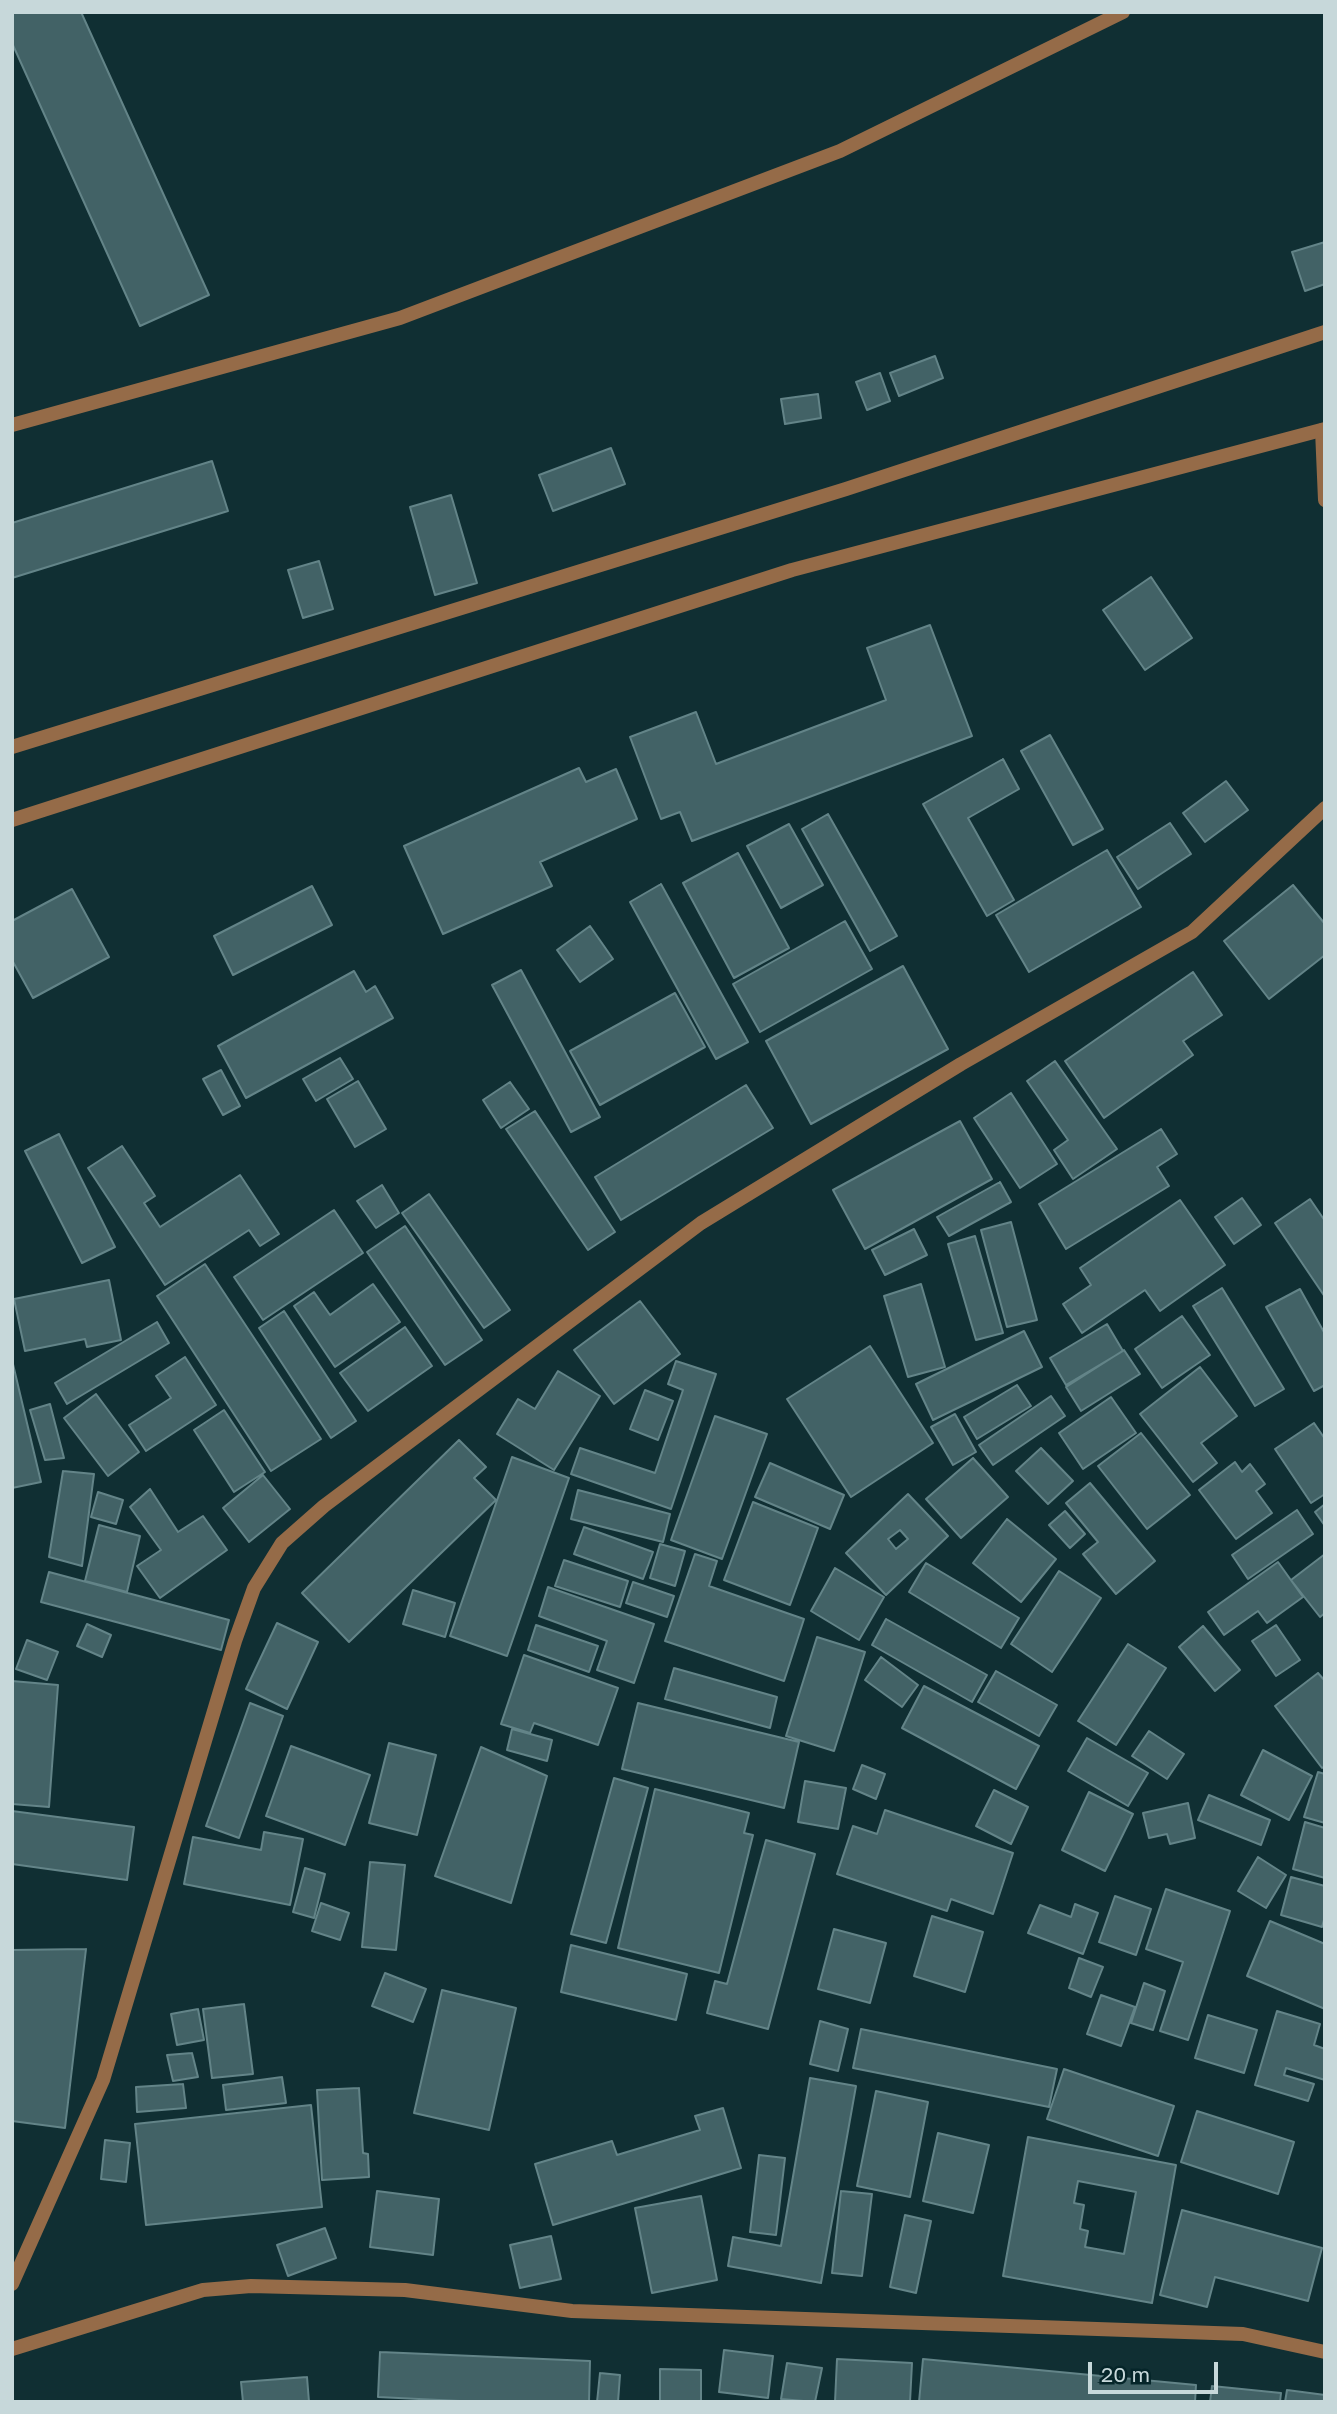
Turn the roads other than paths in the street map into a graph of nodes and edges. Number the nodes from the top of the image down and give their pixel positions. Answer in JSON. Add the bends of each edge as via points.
{"nodes":[{"id":1,"x":1123,"y":12,"type":"edge"},
{"id":2,"x":1325,"y":332,"type":"edge"},
{"id":3,"x":12,"y":425,"type":"edge"},
{"id":4,"x":1323,"y":429,"type":"edge"},
{"id":5,"x":1325,"y":500,"type":"edge"},
{"id":6,"x":12,"y":747,"type":"edge"},
{"id":7,"x":1325,"y":808,"type":"edge"},
{"id":8,"x":12,"y":820,"type":"edge"},
{"id":9,"x":12,"y":2284,"type":"edge"},
{"id":10,"x":12,"y":2349,"type":"edge"},
{"id":11,"x":1325,"y":2352,"type":"edge"}],
"edges":[{"from":1,"to":3,"type":"street","via":[[840,151],[400,318]]},
{"from":2,"to":6,"type":"street","via":[[846,489]]},
{"from":4,"to":5,"type":"street"},
{"from":4,"to":8,"type":"street","via":[[792,570]]},
{"from":7,"to":9,"type":"street","via":[[1192,932],[961,1064],[701,1223],[324,1506],[282,1544],[254,1588],[235,1641],[103,2080]]},
{"from":10,"to":11,"type":"street","via":[[203,2290],[251,2286],[405,2290],[572,2311],[1244,2334]]}]}
